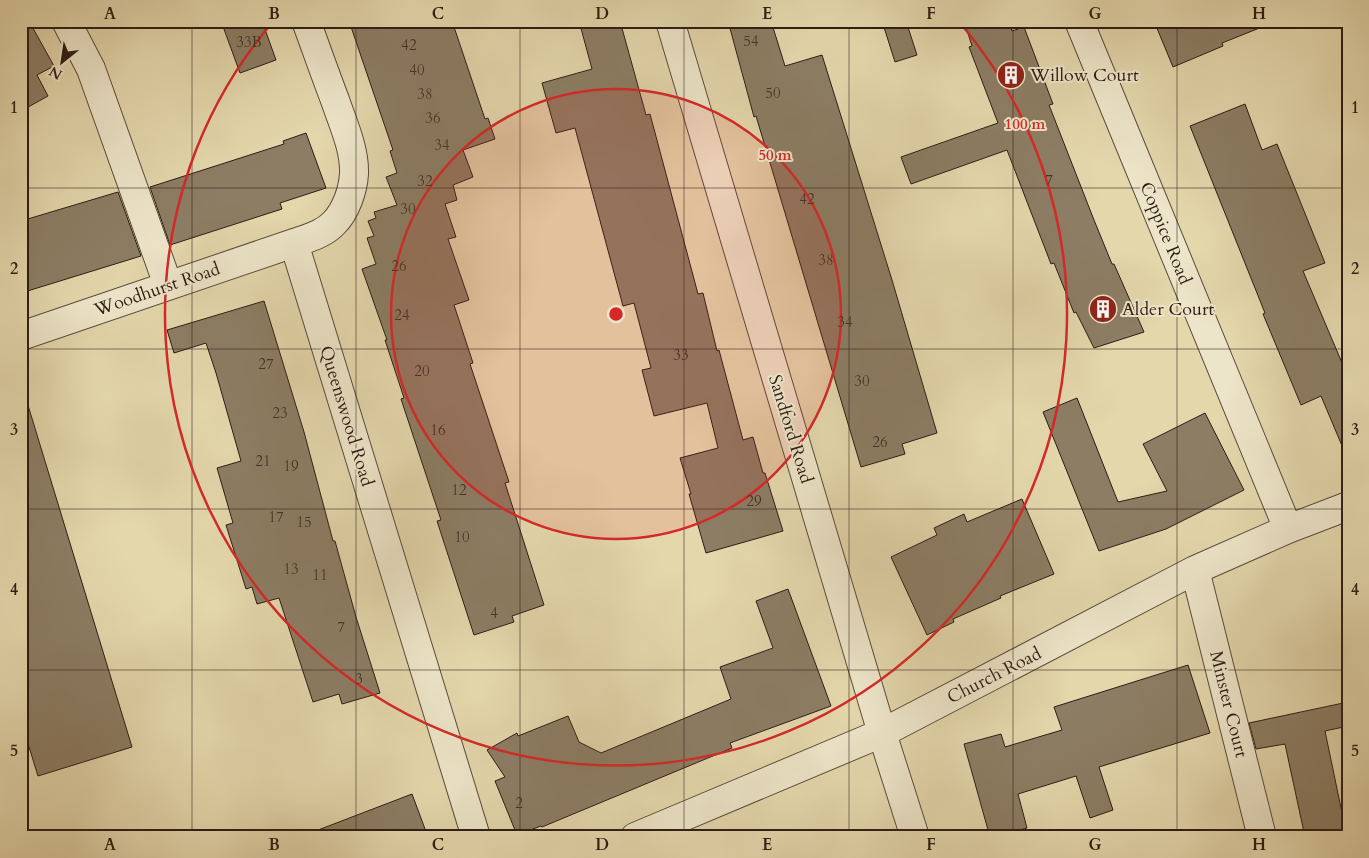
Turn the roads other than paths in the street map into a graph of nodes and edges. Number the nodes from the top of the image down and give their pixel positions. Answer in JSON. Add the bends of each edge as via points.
{"nodes":[{"id":1,"x":66,"y":21,"type":"edge"},
{"id":2,"x":306,"y":21,"type":"edge"},
{"id":3,"x":670,"y":21,"type":"edge"},
{"id":4,"x":1079,"y":21,"type":"edge"},
{"id":5,"x":294,"y":243,"type":"junction"},
{"id":6,"x":168,"y":285,"type":"junction"},
{"id":7,"x":21,"y":336,"type":"edge"},
{"id":8,"x":1348,"y":506,"type":"edge"},
{"id":9,"x":1288,"y":529,"type":"junction"},
{"id":10,"x":1196,"y":570,"type":"junction"},
{"id":11,"x":882,"y":733,"type":"junction"},
{"id":12,"x":476,"y":837,"type":"edge"},
{"id":13,"x":635,"y":837,"type":"edge"},
{"id":14,"x":915,"y":837,"type":"edge"},
{"id":15,"x":1262,"y":837,"type":"edge"}],
"edges":[{"from":1,"to":6,"type":"street","via":[[91,69]]},
{"from":2,"to":5,"type":"street","via":[[346,132],[354,174],[345,207],[334,223],[320,234]]},
{"from":3,"to":11,"type":"street","name":"Sandford Road"},
{"from":4,"to":9,"type":"street","name":"Coppice Road"},
{"from":5,"to":6,"type":"street","name":"Woodhurst Road"},
{"from":5,"to":12,"type":"street","name":"Queenswood Road"},
{"from":6,"to":7,"type":"street","name":"Woodhurst Road"},
{"from":8,"to":9,"type":"street","name":"Church Road"},
{"from":9,"to":10,"type":"street","name":"Church Road"},
{"from":10,"to":11,"type":"street","name":"Church Road"},
{"from":10,"to":15,"type":"street","name":"Minster Court"},
{"from":11,"to":13,"type":"street","name":"Church Road"},
{"from":11,"to":14,"type":"street","name":"Sandford Road"}]}
